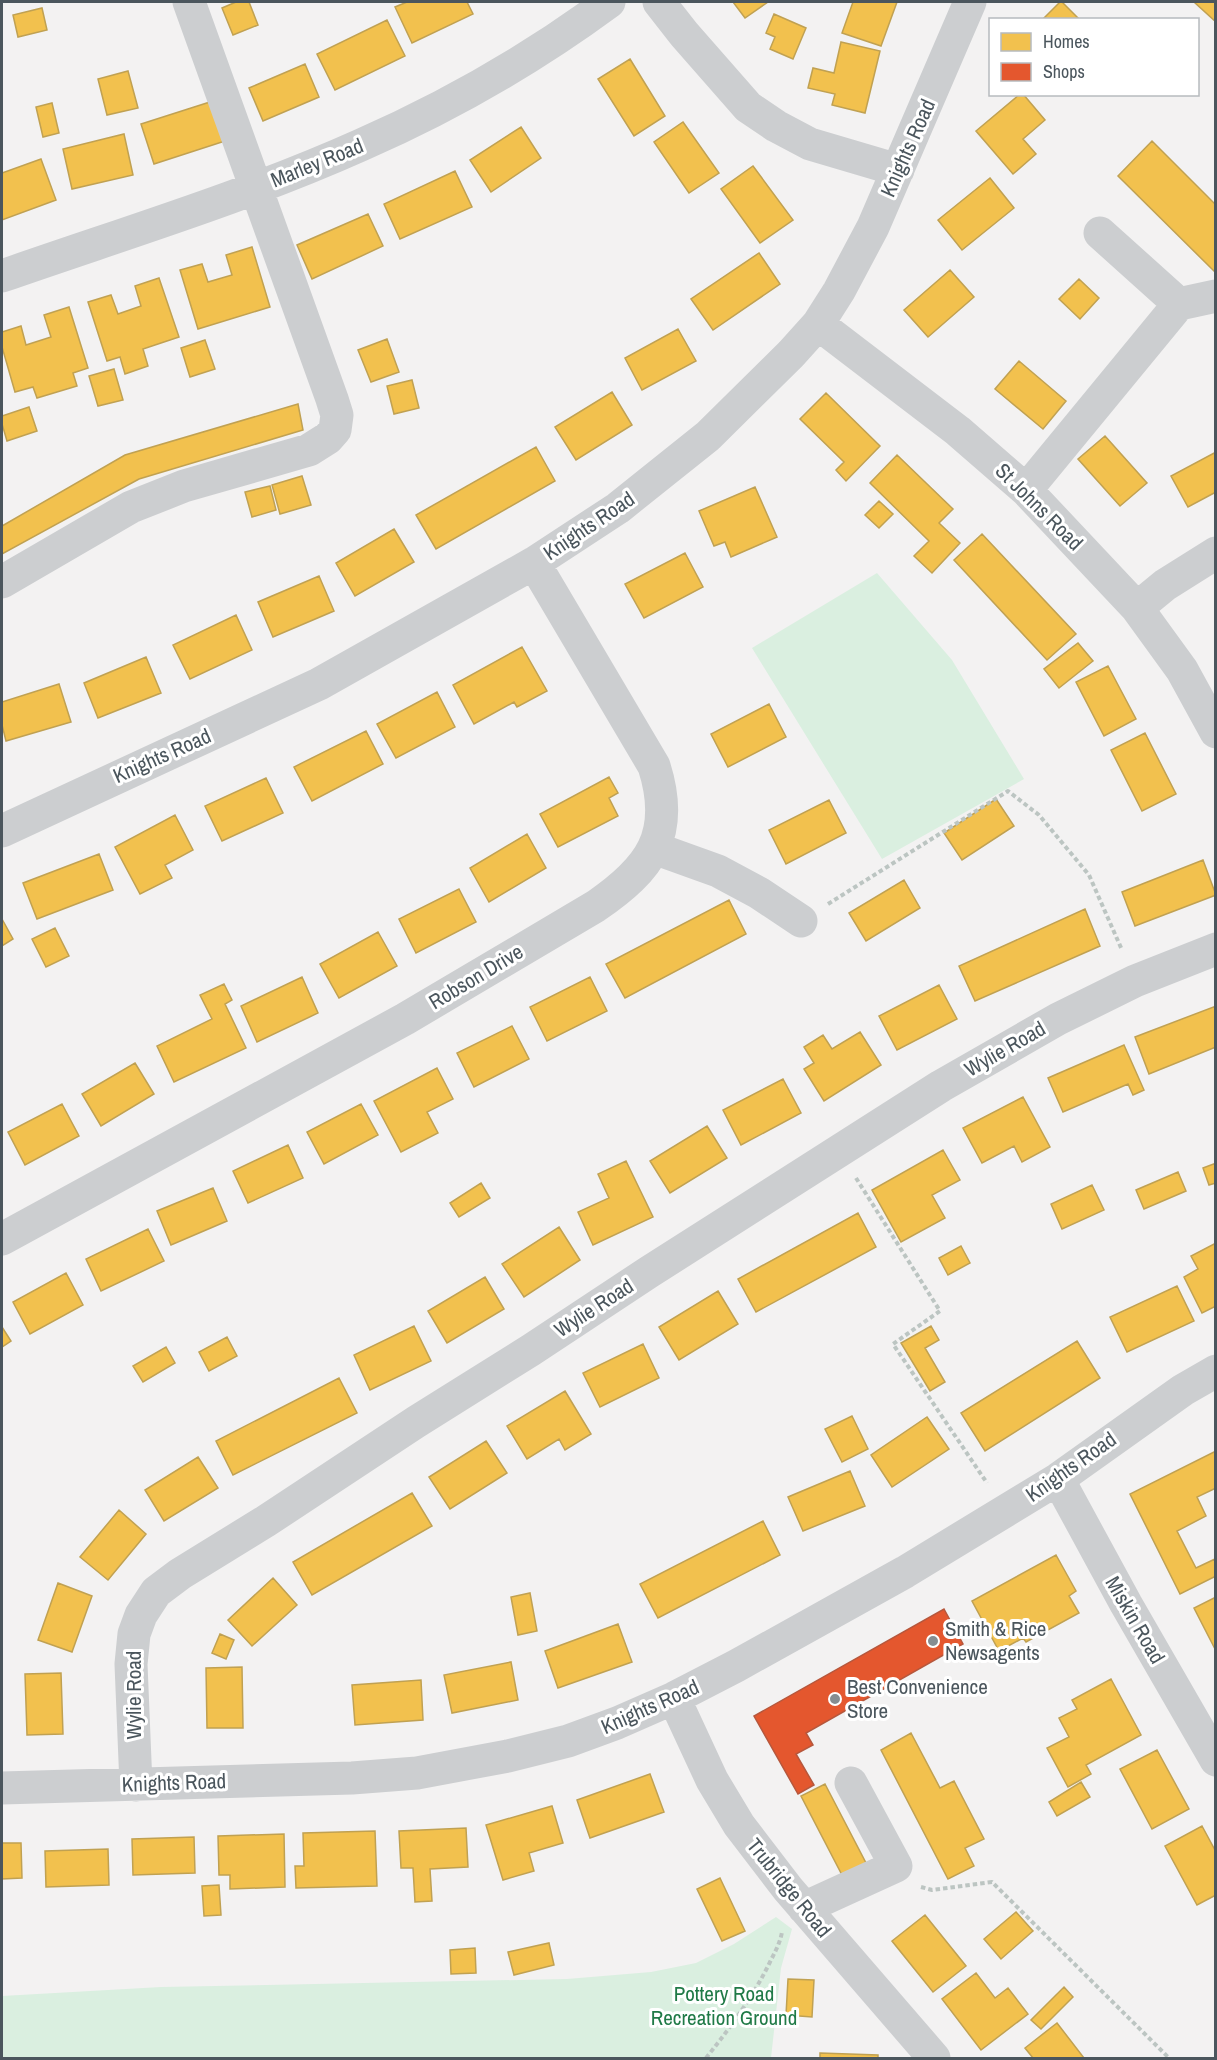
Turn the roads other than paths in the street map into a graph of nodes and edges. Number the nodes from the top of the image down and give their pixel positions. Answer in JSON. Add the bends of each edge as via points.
{"nodes":[{"id":1,"x":189,"y":2,"type":"edge"},
{"id":2,"x":609,"y":2,"type":"edge"},
{"id":3,"x":659,"y":2,"type":"edge"},
{"id":4,"x":970,"y":2,"type":"edge"},
{"id":5,"x":898,"y":170,"type":"junction"},
{"id":6,"x":256,"y":187,"type":"junction"},
{"id":7,"x":1100,"y":233,"type":"dead end"},
{"id":8,"x":2,"y":276,"type":"edge"},
{"id":9,"x":1215,"y":296,"type":"edge"},
{"id":10,"x":1179,"y":304,"type":"junction"},
{"id":11,"x":818,"y":324,"type":"junction"},
{"id":12,"x":1026,"y":490,"type":"junction"},
{"id":13,"x":1215,"y":553,"type":"edge"},
{"id":14,"x":534,"y":563,"type":"junction"},
{"id":15,"x":2,"y":582,"type":"edge"},
{"id":16,"x":1137,"y":608,"type":"junction"},
{"id":17,"x":1215,"y":732,"type":"edge"},
{"id":18,"x":2,"y":831,"type":"edge"},
{"id":19,"x":654,"y":848,"type":"junction"},
{"id":20,"x":801,"y":921,"type":"road end"},
{"id":21,"x":1215,"y":949,"type":"edge"},
{"id":22,"x":2,"y":1239,"type":"edge"},
{"id":23,"x":1215,"y":1371,"type":"edge"},
{"id":24,"x":1058,"y":1479,"type":"junction"},
{"id":25,"x":674,"y":1698,"type":"junction"},
{"id":26,"x":1215,"y":1760,"type":"edge"},
{"id":27,"x":851,"y":1784,"type":"dead end"},
{"id":28,"x":136,"y":1785,"type":"junction"},
{"id":29,"x":2,"y":1788,"type":"edge"},
{"id":30,"x":796,"y":1898,"type":"junction"},
{"id":31,"x":934,"y":2058,"type":"edge"}],
"edges":[{"from":1,"to":6,"type":"street"},
{"from":2,"to":6,"type":"street","name":"Marley Road","via":[[514,65],[413,122]]},
{"from":3,"to":5,"type":"street","via":[[748,107],[810,144]]},
{"from":4,"to":5,"type":"street","name":"Knights Road"},
{"from":5,"to":11,"type":"street","name":"Knights Road","via":[[852,268]]},
{"from":6,"to":8,"type":"street","name":"Marley Road"},
{"from":6,"to":15,"type":"street","via":[[338,415],[335,430],[309,450],[184,486],[131,507]]},
{"from":7,"to":10,"type":"street"},
{"from":9,"to":10,"type":"street"},
{"from":10,"to":12,"type":"street"},
{"from":11,"to":12,"type":"street","name":"St Johns Road","via":[[958,431]]},
{"from":11,"to":14,"type":"street","name":"Knights Road","via":[[708,436],[618,508]]},
{"from":12,"to":16,"type":"street","name":"St Johns Road"},
{"from":13,"to":16,"type":"street"},
{"from":14,"to":18,"type":"street","name":"Knights Road","via":[[319,684]]},
{"from":14,"to":19,"type":"street","name":"Robson Drive","via":[[654,766],[661,824]]},
{"from":16,"to":17,"type":"street","name":"St Johns Road","via":[[1182,670]]},
{"from":19,"to":20,"type":"street","via":[[718,871]]},
{"from":19,"to":22,"type":"street","name":"Robson Drive","via":[[635,876],[596,906],[405,1019]]},
{"from":21,"to":28,"type":"street","name":"Wylie Road","via":[[1136,981],[1004,1048],[156,1592],[134,1634],[131,1664]]},
{"from":23,"to":24,"type":"street","name":"Knights Road"},
{"from":24,"to":25,"type":"street","name":"Knights Road","via":[[884,1583]]},
{"from":24,"to":26,"type":"street","name":"Miskin Road"},
{"from":25,"to":28,"type":"street","name":"Knights Road","via":[[568,1741],[461,1766],[352,1778]]},
{"from":25,"to":30,"type":"street","name":"Trubridge Road","via":[[712,1780],[739,1825]]},
{"from":27,"to":30,"type":"street","via":[[896,1866]]},
{"from":28,"to":29,"type":"street","name":"Knights Road"},
{"from":30,"to":31,"type":"street","name":"Trubridge Road"}]}
